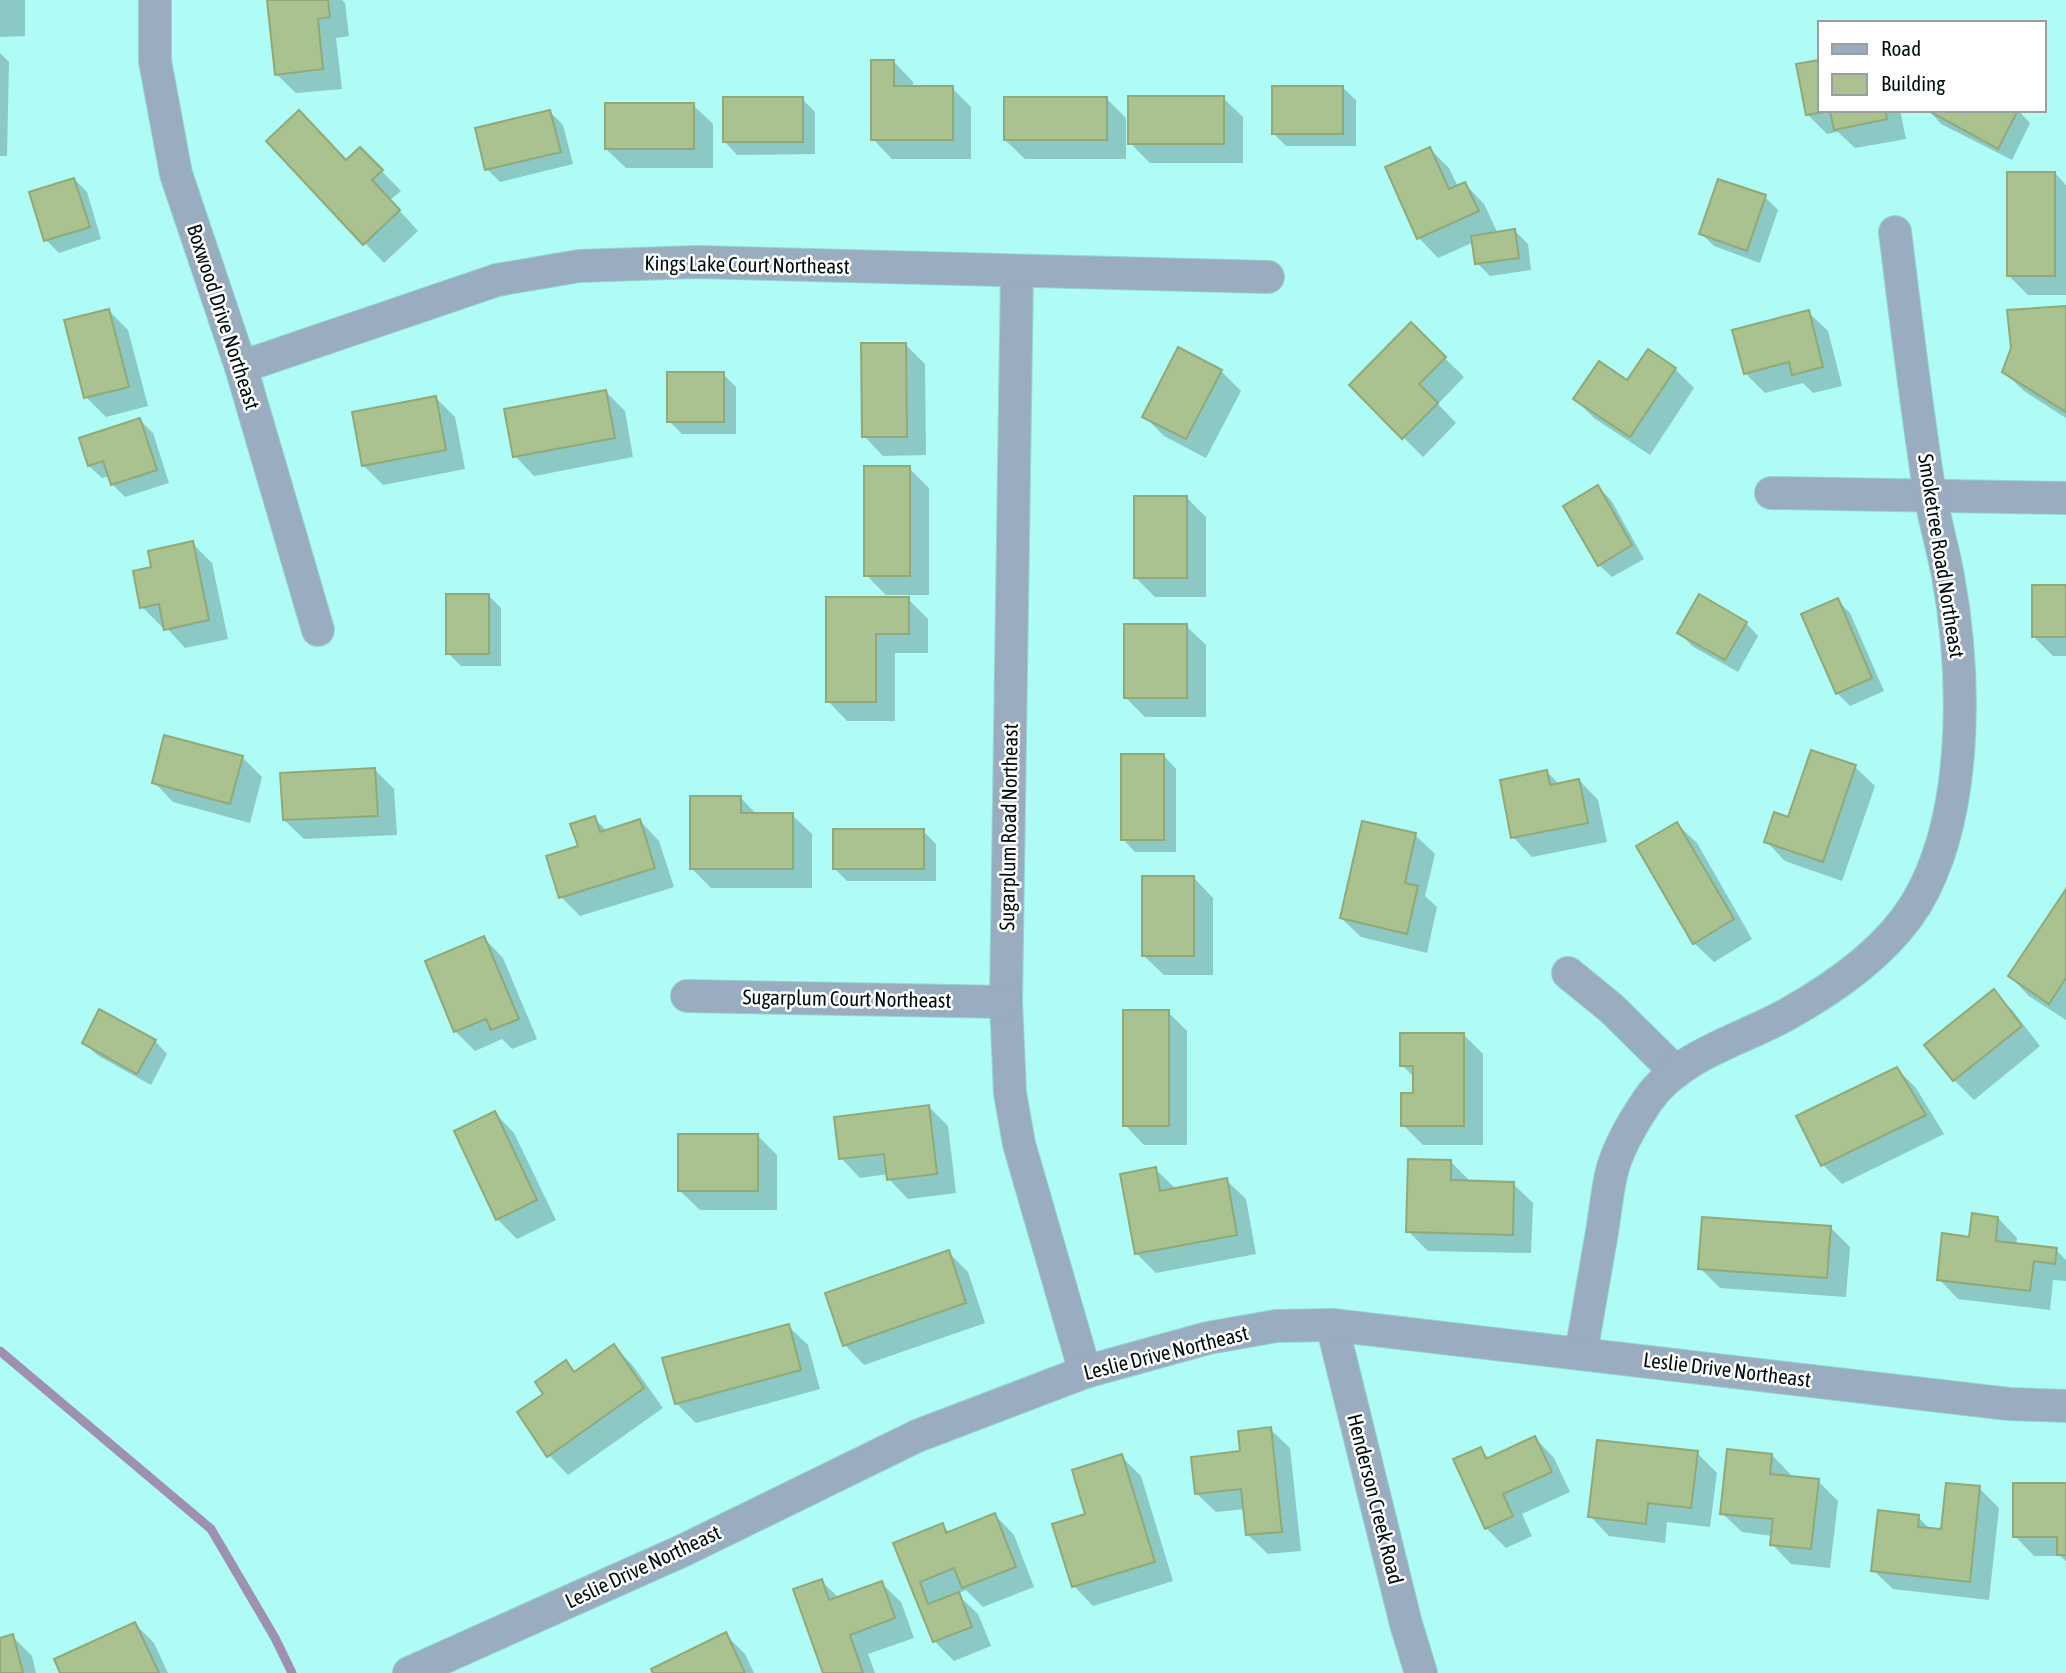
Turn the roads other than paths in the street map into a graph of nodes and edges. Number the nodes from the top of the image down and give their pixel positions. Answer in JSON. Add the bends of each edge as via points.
{"nodes":[{"id":1,"x":155,"y":0,"type":"edge"},
{"id":2,"x":1895,"y":232,"type":"dead end"},
{"id":3,"x":1017,"y":271,"type":"junction"},
{"id":4,"x":1268,"y":277,"type":"dead end"},
{"id":5,"x":241,"y":367,"type":"junction"},
{"id":6,"x":1770,"y":493,"type":"dead end"},
{"id":7,"x":1930,"y":494,"type":"junction"},
{"id":8,"x":2066,"y":498,"type":"edge"},
{"id":9,"x":318,"y":630,"type":"dead end"},
{"id":10,"x":1568,"y":973,"type":"dead end"},
{"id":11,"x":687,"y":996,"type":"dead end"},
{"id":12,"x":1006,"y":1002,"type":"junction"},
{"id":13,"x":1676,"y":1072,"type":"junction"},
{"id":14,"x":1332,"y":1325,"type":"junction"},
{"id":15,"x":1581,"y":1353,"type":"junction"},
{"id":16,"x":1085,"y":1372,"type":"junction"},
{"id":17,"x":2066,"y":1406,"type":"edge"},
{"id":18,"x":410,"y":1673,"type":"edge"},
{"id":19,"x":1421,"y":1673,"type":"edge"}],
"edges":[{"from":1,"to":5,"type":"street","name":"Boxwood Drive Northeast","via":[[155,61],[176,174]]},
{"from":2,"to":7,"type":"street","name":"Smoketree Road Northeast"},
{"from":3,"to":4,"type":"street","name":"Kings Lake Court Northeast"},
{"from":3,"to":5,"type":"street","name":"Kings Lake Court Northeast","via":[[696,262],[579,266],[497,280]]},
{"from":3,"to":12,"type":"street","name":"Sugarplum Road Northeast"},
{"from":5,"to":9,"type":"street","name":"Boxwood Drive Northeast"},
{"from":6,"to":7,"type":"street"},
{"from":7,"to":8,"type":"street"},
{"from":7,"to":13,"type":"street","name":"Smoketree Road Northeast","via":[[1948,576],[1959,659],[1958,765],[1944,835],[1931,872],[1916,904],[1869,958],[1784,1016]]},
{"from":10,"to":13,"type":"street"},
{"from":11,"to":12,"type":"street","name":"Sugarplum Court Northeast"},
{"from":12,"to":16,"type":"street","name":"Sugarplum Road Northeast","via":[[1010,1093],[1019,1144]]},
{"from":13,"to":15,"type":"street","name":"Smoketree Road Northeast","via":[[1650,1097],[1611,1173]]},
{"from":14,"to":15,"type":"street","name":"Leslie Drive Northeast"},
{"from":14,"to":16,"type":"street","name":"Leslie Drive Northeast","via":[[1276,1326],[1208,1338]]},
{"from":14,"to":19,"type":"street","name":"Henderson Creek Road"},
{"from":15,"to":17,"type":"street","name":"Leslie Drive Northeast","via":[[2009,1404]]},
{"from":16,"to":18,"type":"street","name":"Leslie Drive Northeast","via":[[917,1436],[684,1550]]}]}
